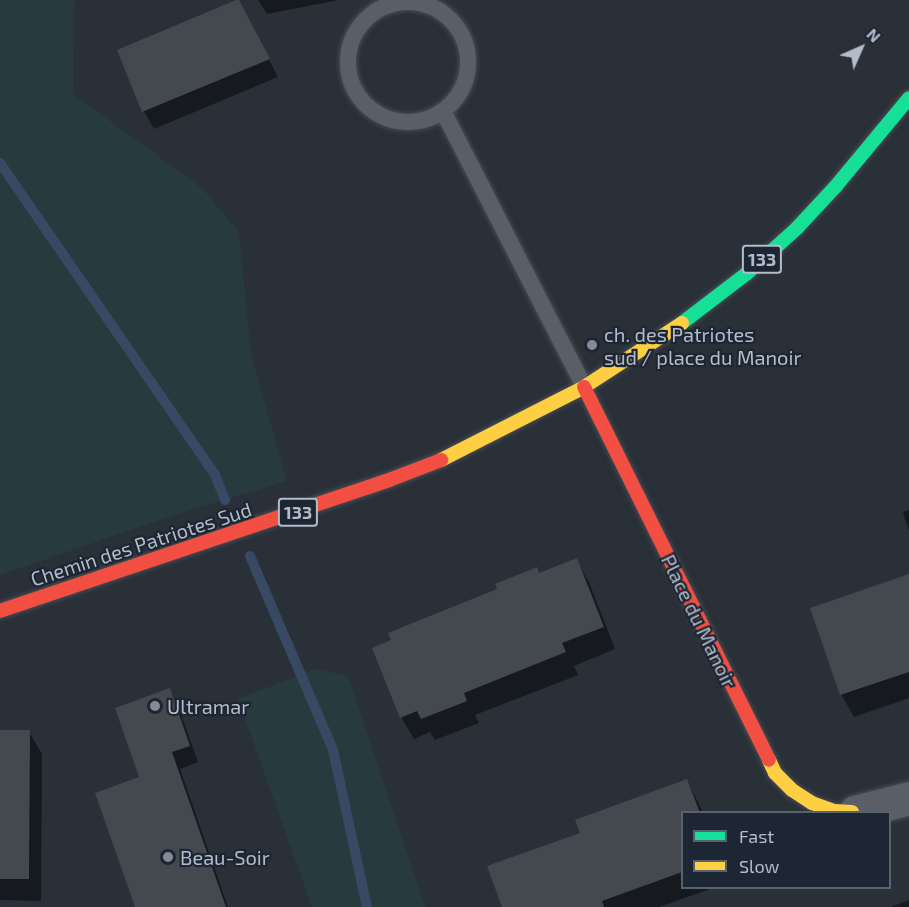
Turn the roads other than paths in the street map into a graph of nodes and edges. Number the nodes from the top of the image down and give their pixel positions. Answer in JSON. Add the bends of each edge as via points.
{"nodes":[{"id":1,"x":909,"y":98,"type":"edge"},
{"id":2,"x":443,"y":111,"type":"junction"},
{"id":3,"x":584,"y":387,"type":"junction"},
{"id":4,"x":0,"y":610,"type":"edge"},
{"id":5,"x":909,"y":798,"type":"edge"},
{"id":6,"x":834,"y":811,"type":"edge"},
{"id":7,"x":861,"y":811,"type":"edge"}],
"edges":[{"from":1,"to":3,"type":"main road","name":"Chemin des Patriotes Sud","number":"133","via":[[836,186],[746,274],[664,337]]},
{"from":2,"to":2,"type":"lane","via":[[465,84],[469,66],[461,32],[433,6],[412,1],[392,3],[373,12],[358,28],[349,47],[348,68],[354,88],[366,105],[383,117],[403,122],[424,120]]},
{"from":2,"to":3,"type":"lane"},
{"from":3,"to":4,"type":"main road","name":"Chemin des Patriotes Sud","number":"133","via":[[453,455],[389,480]]},
{"from":3,"to":6,"type":"main road","name":"Place du Manoir","via":[[775,773],[812,803]]},
{"from":5,"to":7,"type":"street","name":"Place du Manoir"}]}
